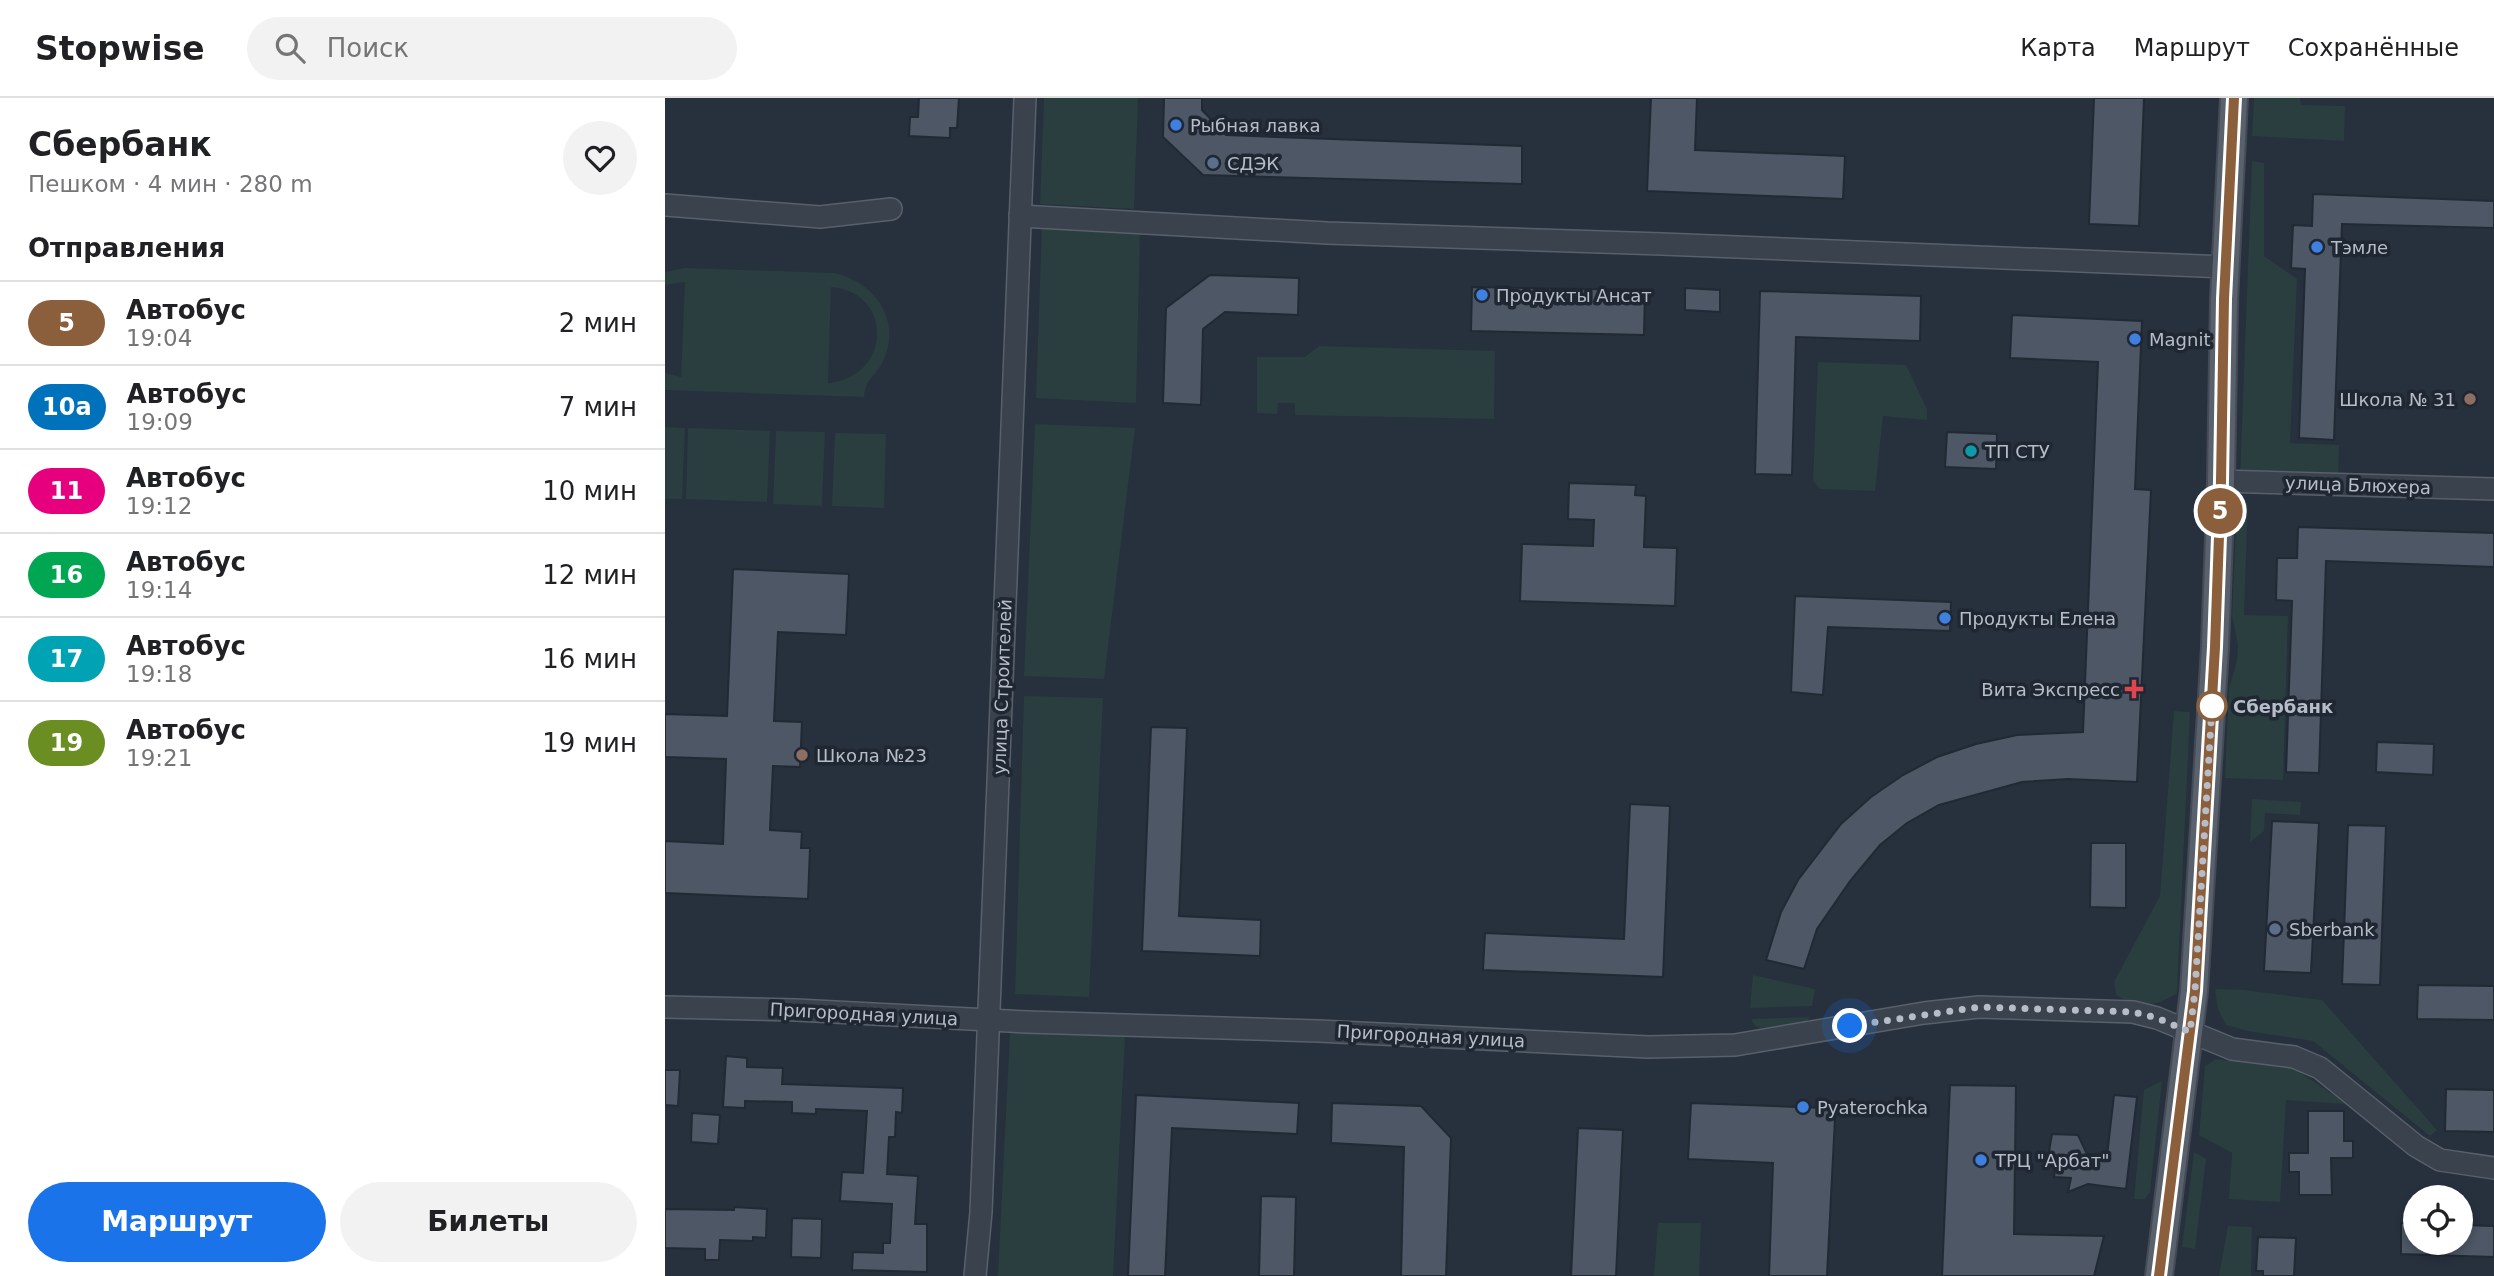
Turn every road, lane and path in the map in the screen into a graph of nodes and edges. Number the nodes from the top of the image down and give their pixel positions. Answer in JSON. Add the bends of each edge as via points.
{"nodes":[{"id":1,"x":1025,"y":98,"type":"edge"},
{"id":2,"x":2234,"y":98,"type":"edge"},
{"id":3,"x":665,"y":205,"type":"edge"},
{"id":4,"x":891,"y":209,"type":"dead end"},
{"id":5,"x":1020,"y":216,"type":"junction"},
{"id":6,"x":2226,"y":267,"type":"junction"},
{"id":7,"x":2221,"y":481,"type":"junction"},
{"id":8,"x":2494,"y":489,"type":"edge"},
{"id":9,"x":665,"y":1007,"type":"edge"},
{"id":10,"x":989,"y":1020,"type":"junction"},
{"id":11,"x":2190,"y":1032,"type":"junction"},
{"id":12,"x":2494,"y":1168,"type":"edge"},
{"id":13,"x":975,"y":1276,"type":"edge"},
{"id":14,"x":2159,"y":1276,"type":"edge"}],
"edges":[{"from":1,"to":5,"type":"street","name":"улица Строителей"},
{"from":2,"to":6,"type":"main road"},
{"from":3,"to":4,"type":"street","via":[[820,217]]},
{"from":5,"to":6,"type":"street","via":[[1327,233]]},
{"from":5,"to":10,"type":"street","name":"улица Строителей"},
{"from":6,"to":7,"type":"main road"},
{"from":7,"to":8,"type":"street","name":"улица Блюхера"},
{"from":7,"to":11,"type":"main road"},
{"from":9,"to":10,"type":"street","name":"Пригородная улица"},
{"from":10,"to":11,"type":"street","name":"Пригородная улица","via":[[1682,1047],[1735,1045],[1979,1007],[2133,1012]]},
{"from":10,"to":13,"type":"street","name":"улица Строителей"},
{"from":11,"to":12,"type":"street","name":"Пригородная улица","via":[[2232,1049],[2294,1057],[2320,1068],[2440,1160]]},
{"from":11,"to":14,"type":"main road"}]}
